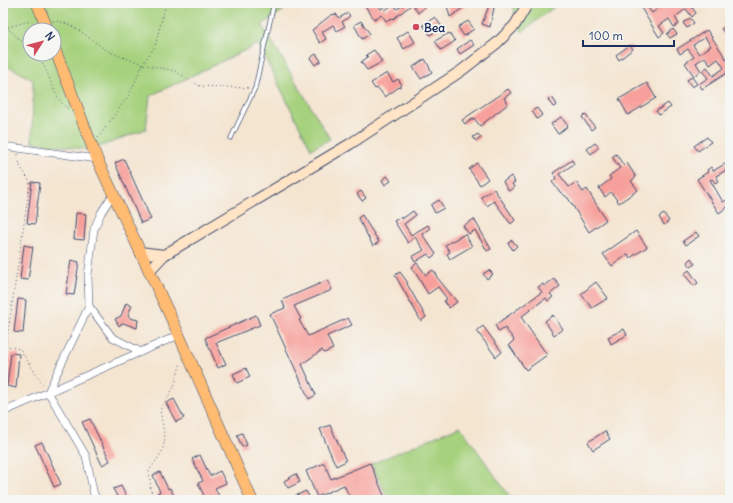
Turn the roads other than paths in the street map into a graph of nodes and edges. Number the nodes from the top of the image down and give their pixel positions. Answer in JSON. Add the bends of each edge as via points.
{"nodes":[{"id":1,"x":37,"y":3,"type":"edge"},
{"id":2,"x":274,"y":3,"type":"edge"},
{"id":3,"x":528,"y":3,"type":"edge"},
{"id":4,"x":44,"y":22,"type":"edge"},
{"id":5,"x":60,"y":62,"type":"edge"},
{"id":6,"x":231,"y":138,"type":"dead end"},
{"id":7,"x":3,"y":146,"type":"edge"},
{"id":8,"x":97,"y":159,"type":"junction"},
{"id":9,"x":113,"y":194,"type":"junction"},
{"id":10,"x":140,"y":252,"type":"junction"},
{"id":11,"x":164,"y":255,"type":"junction"},
{"id":12,"x":149,"y":271,"type":"junction"},
{"id":13,"x":89,"y":306,"type":"junction"},
{"id":14,"x":179,"y":335,"type":"junction"},
{"id":15,"x":141,"y":352,"type":"junction"},
{"id":16,"x":48,"y":392,"type":"junction"},
{"id":17,"x":3,"y":412,"type":"edge"},
{"id":18,"x":99,"y":500,"type":"edge"},
{"id":19,"x":252,"y":500,"type":"edge"}],
"edges":[{"from":1,"to":4,"type":"main road"},
{"from":2,"to":6,"type":"lane","via":[[255,88]]},
{"from":3,"to":11,"type":"street","via":[[514,25],[497,43],[460,70],[350,144]]},
{"from":5,"to":8,"type":"main road"},
{"from":7,"to":8,"type":"street"},
{"from":8,"to":9,"type":"main road"},
{"from":9,"to":10,"type":"main road"},
{"from":9,"to":13,"type":"street","via":[[94,229],[88,275]]},
{"from":10,"to":11,"type":"street"},
{"from":10,"to":12,"type":"main road"},
{"from":11,"to":12,"type":"street"},
{"from":12,"to":14,"type":"main road"},
{"from":13,"to":15,"type":"street","via":[[112,337]]},
{"from":13,"to":16,"type":"street"},
{"from":14,"to":15,"type":"street"},
{"from":14,"to":19,"type":"main road"},
{"from":15,"to":16,"type":"street"},
{"from":16,"to":17,"type":"street"},
{"from":16,"to":18,"type":"street","via":[[86,456],[94,495]]}]}
